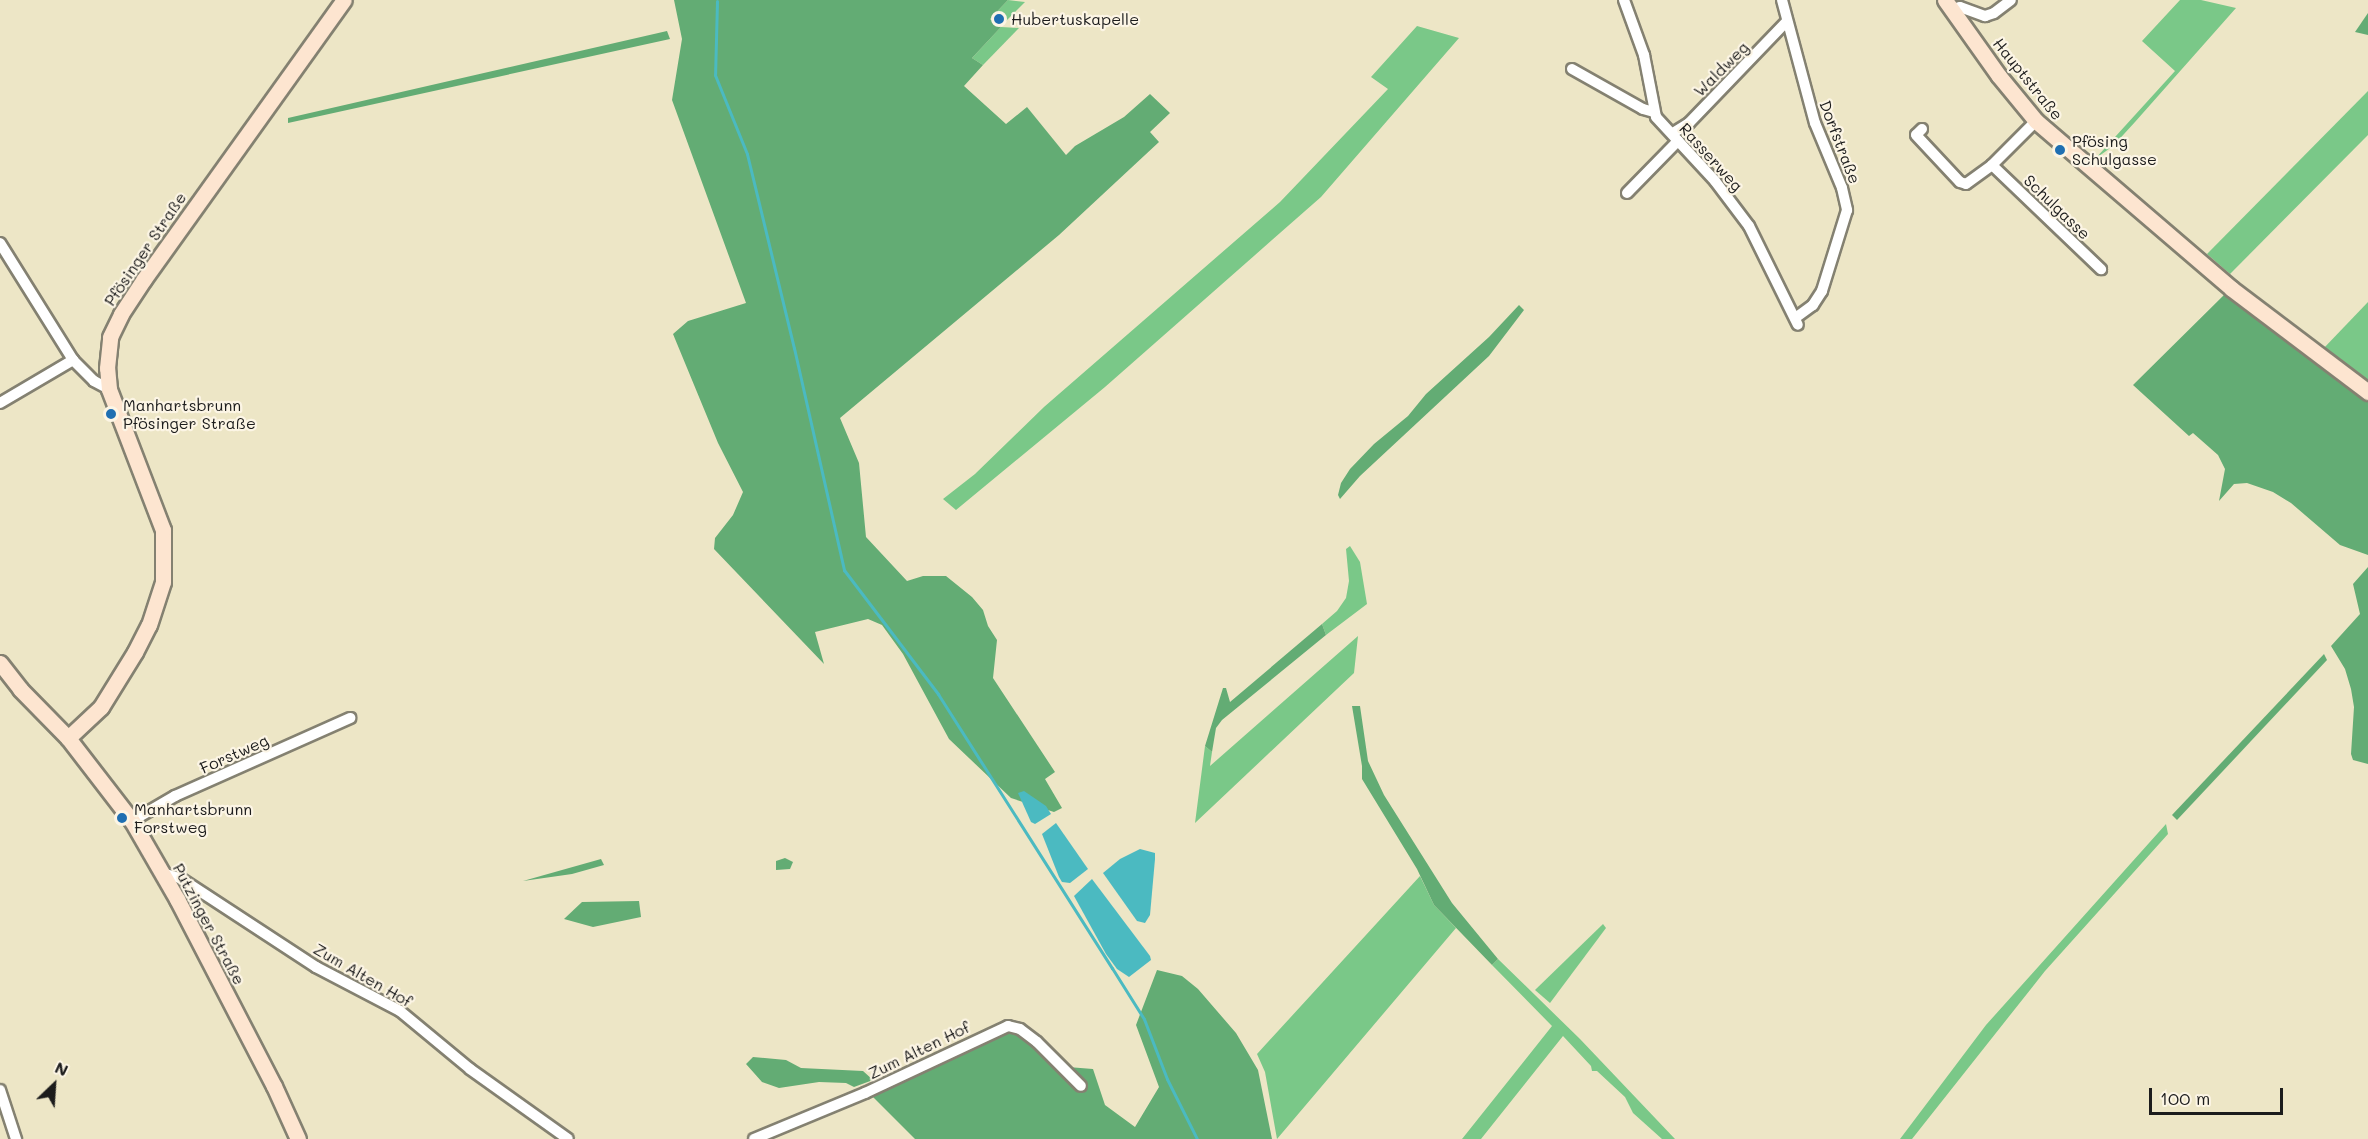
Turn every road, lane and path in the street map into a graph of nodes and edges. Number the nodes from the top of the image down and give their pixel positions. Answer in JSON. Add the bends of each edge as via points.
{"nodes":[{"id":1,"x":344,"y":0,"type":"edge"},
{"id":2,"x":1624,"y":0,"type":"edge"},
{"id":3,"x":1782,"y":0,"type":"edge"},
{"id":4,"x":2011,"y":0,"type":"edge"},
{"id":5,"x":1949,"y":5,"type":"edge"},
{"id":6,"x":1787,"y":21,"type":"junction"},
{"id":7,"x":1572,"y":69,"type":"dead end"},
{"id":8,"x":1654,"y":112,"type":"junction"},
{"id":9,"x":2036,"y":121,"type":"junction"},
{"id":10,"x":1922,"y":129,"type":"dead end"},
{"id":11,"x":1676,"y":137,"type":"junction"},
{"id":12,"x":1992,"y":165,"type":"junction"},
{"id":13,"x":1627,"y":193,"type":"dead end"},
{"id":14,"x":0,"y":243,"type":"edge"},
{"id":15,"x":3,"y":258,"type":"edge"},
{"id":16,"x":2101,"y":269,"type":"dead end"},
{"id":17,"x":1797,"y":322,"type":"joint"},
{"id":18,"x":73,"y":360,"type":"junction"},
{"id":19,"x":110,"y":389,"type":"junction"},
{"id":20,"x":2368,"y":392,"type":"edge"},
{"id":21,"x":0,"y":403,"type":"edge"},
{"id":22,"x":0,"y":663,"type":"edge"},
{"id":23,"x":350,"y":718,"type":"dead end"},
{"id":24,"x":68,"y":738,"type":"junction"},
{"id":25,"x":132,"y":821,"type":"junction"},
{"id":26,"x":162,"y":873,"type":"junction"},
{"id":27,"x":1081,"y":1086,"type":"dead end"},
{"id":28,"x":0,"y":1090,"type":"edge"},
{"id":29,"x":15,"y":1138,"type":"edge"},
{"id":30,"x":298,"y":1139,"type":"edge"},
{"id":31,"x":568,"y":1139,"type":"edge"},
{"id":32,"x":754,"y":1139,"type":"edge"}],
"edges":[{"from":1,"to":19,"type":"street","name":"Pfösinger Straße","via":[[121,314],[107,351]]},
{"from":2,"to":8,"type":"street","via":[[1644,55]]},
{"from":3,"to":6,"type":"street","name":"Dorfstraße"},
{"from":4,"to":5,"type":"street","via":[[1985,15]]},
{"from":5,"to":9,"type":"street","name":"Hauptstraße"},
{"from":6,"to":11,"type":"street","name":"Waldweg"},
{"from":6,"to":17,"type":"street","name":"Dorfstraße","via":[[1815,123],[1847,210],[1821,291]]},
{"from":7,"to":8,"type":"street"},
{"from":8,"to":11,"type":"street","name":"Rasserweg","via":[[1659,123]]},
{"from":9,"to":12,"type":"street"},
{"from":9,"to":20,"type":"street","name":"Hauptstraße","via":[[2260,309]]},
{"from":10,"to":12,"type":"street","via":[[1916,135],[1959,182],[1972,182]]},
{"from":11,"to":13,"type":"street","name":"Waldweg"},
{"from":11,"to":17,"type":"street","name":"Rasserweg","via":[[1749,226]]},
{"from":12,"to":16,"type":"street","name":"Schulgasse"},
{"from":14,"to":15,"type":"street"},
{"from":15,"to":18,"type":"street"},
{"from":18,"to":19,"type":"street","via":[[94,381]]},
{"from":18,"to":21,"type":"street"},
{"from":19,"to":24,"type":"street","name":"Pfösinger Straße","via":[[163,530],[163,582],[135,652],[101,707]]},
{"from":22,"to":24,"type":"street"},
{"from":23,"to":25,"type":"street","name":"Forstweg","via":[[175,796]]},
{"from":24,"to":25,"type":"street","name":"Putzinger Straße"},
{"from":25,"to":26,"type":"street","name":"Putzinger Straße"},
{"from":26,"to":30,"type":"street","name":"Putzinger Straße"},
{"from":26,"to":31,"type":"street","name":"Zum Alten Hof","via":[[180,878],[316,967],[400,1011],[470,1070]]},
{"from":27,"to":32,"type":"street","name":"Zum Alten Hof","via":[[1037,1042],[1020,1029],[1008,1026],[865,1093]]},
{"from":28,"to":29,"type":"street"}]}
